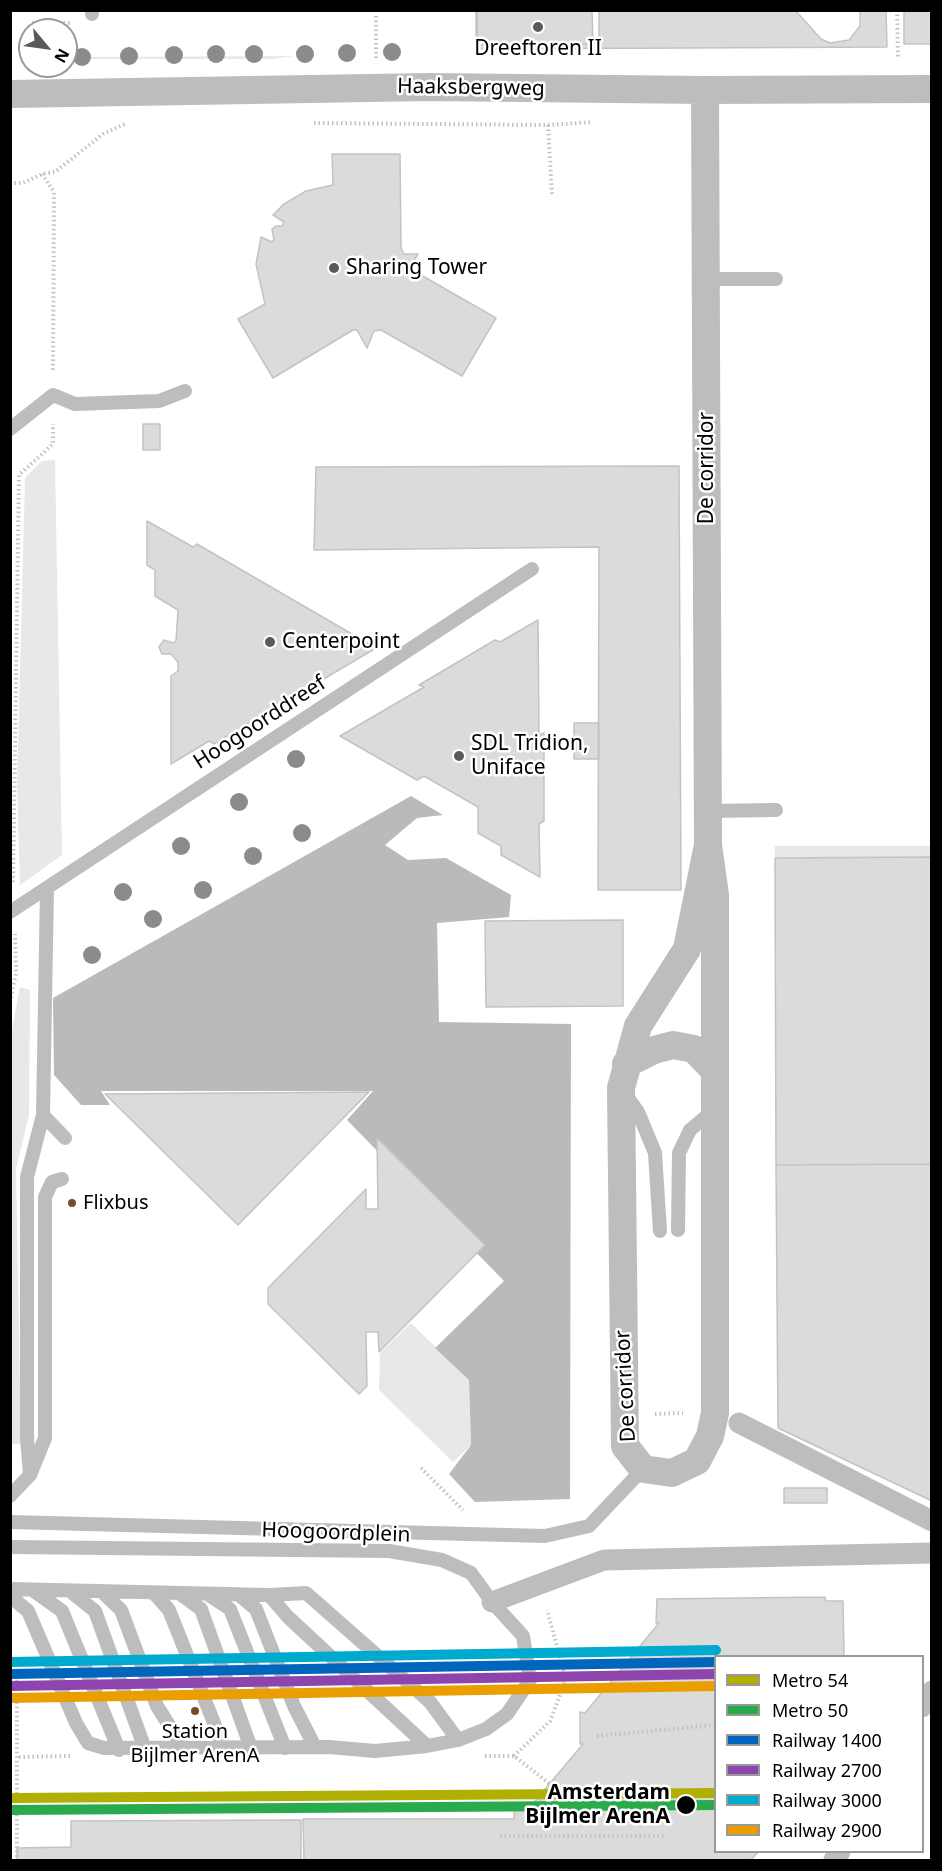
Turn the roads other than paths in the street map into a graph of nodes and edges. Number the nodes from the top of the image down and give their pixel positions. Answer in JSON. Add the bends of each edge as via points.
{"nodes":[{"id":1,"x":932,"y":89,"type":"edge"},
{"id":2,"x":705,"y":90,"type":"junction"},
{"id":3,"x":10,"y":94,"type":"edge"},
{"id":4,"x":706,"y":279,"type":"junction"},
{"id":5,"x":776,"y":279,"type":"dead end"},
{"id":6,"x":185,"y":391,"type":"dead end"},
{"id":7,"x":10,"y":429,"type":"edge"},
{"id":8,"x":532,"y":569,"type":"dead end"},
{"id":9,"x":776,"y":810,"type":"dead end"},
{"id":10,"x":708,"y":811,"type":"junction"},
{"id":11,"x":708,"y":845,"type":"junction"},
{"id":12,"x":47,"y":889,"type":"junction"},
{"id":13,"x":12,"y":911,"type":"edge"},
{"id":14,"x":715,"y":1071,"type":"junction"},
{"id":15,"x":624,"y":1076,"type":"junction"},
{"id":16,"x":716,"y":1109,"type":"junction"},
{"id":17,"x":43,"y":1115,"type":"junction"},
{"id":18,"x":66,"y":1138,"type":"dead end"},
{"id":19,"x":62,"y":1179,"type":"dead end"},
{"id":20,"x":678,"y":1230,"type":"dead end"},
{"id":21,"x":660,"y":1231,"type":"dead end"},
{"id":22,"x":727,"y":1418,"type":"junction"},
{"id":23,"x":643,"y":1469,"type":"junction"},
{"id":24,"x":30,"y":1476,"type":"junction"},
{"id":25,"x":10,"y":1496,"type":"edge"},
{"id":26,"x":932,"y":1521,"type":"edge"},
{"id":27,"x":10,"y":1522,"type":"edge"},
{"id":28,"x":10,"y":1548,"type":"edge"},
{"id":29,"x":932,"y":1553,"type":"edge"},
{"id":30,"x":10,"y":1589,"type":"edge"},
{"id":31,"x":33,"y":1591,"type":"junction"},
{"id":32,"x":70,"y":1591,"type":"junction"},
{"id":33,"x":102,"y":1592,"type":"junction"},
{"id":34,"x":154,"y":1593,"type":"junction"},
{"id":35,"x":179,"y":1593,"type":"junction"},
{"id":36,"x":207,"y":1594,"type":"junction"},
{"id":37,"x":238,"y":1594,"type":"junction"},
{"id":38,"x":269,"y":1595,"type":"junction"},
{"id":39,"x":10,"y":1596,"type":"edge"},
{"id":40,"x":492,"y":1602,"type":"junction"},
{"id":41,"x":932,"y":1691,"type":"edge"},
{"id":42,"x":924,"y":1704,"type":"edge"},
{"id":43,"x":458,"y":1740,"type":"junction"},
{"id":44,"x":427,"y":1746,"type":"junction"},
{"id":45,"x":315,"y":1747,"type":"junction"},
{"id":46,"x":224,"y":1748,"type":"junction"},
{"id":47,"x":251,"y":1748,"type":"junction"},
{"id":48,"x":285,"y":1748,"type":"junction"},
{"id":49,"x":145,"y":1749,"type":"junction"},
{"id":50,"x":184,"y":1749,"type":"junction"},
{"id":51,"x":118,"y":1750,"type":"junction"}],
"edges":[{"from":1,"to":2,"type":"street","name":"Haaksbergweg"},
{"from":2,"to":3,"type":"street","name":"Haaksbergweg","via":[[376,87]]},
{"from":2,"to":4,"type":"street","name":"De corridor"},
{"from":4,"to":5,"type":"lane"},
{"from":4,"to":10,"type":"street","name":"De corridor"},
{"from":6,"to":7,"type":"lane","via":[[159,401],[75,404],[53,395]]},
{"from":8,"to":12,"type":"lane","name":"Hoogoorddreef"},
{"from":9,"to":10,"type":"lane"},
{"from":10,"to":11,"type":"street","name":"De corridor"},
{"from":11,"to":14,"type":"street","name":"De corridor","via":[[715,895]]},
{"from":11,"to":15,"type":"street","name":"De corridor","via":[[687,949],[638,1026]]},
{"from":12,"to":13,"type":"lane","name":"Hoogoorddreef"},
{"from":12,"to":17,"type":"lane"},
{"from":14,"to":15,"type":"street","via":[[693,1049],[673,1045],[654,1050]]},
{"from":14,"to":16,"type":"street","name":"De corridor"},
{"from":15,"to":21,"type":"lane","via":[[655,1153]]},
{"from":15,"to":23,"type":"street","name":"De corridor","via":[[623,1415],[625,1446]]},
{"from":16,"to":20,"type":"lane","via":[[690,1130],[679,1153]]},
{"from":16,"to":22,"type":"street","name":"De corridor"},
{"from":17,"to":18,"type":"lane"},
{"from":17,"to":24,"type":"lane","via":[[27,1177]]},
{"from":19,"to":24,"type":"lane","via":[[52,1182],[45,1197],[45,1438]]},
{"from":22,"to":23,"type":"street","name":"De corridor","via":[[710,1436],[697,1461],[672,1473]]},
{"from":22,"to":26,"type":"street"},
{"from":23,"to":27,"type":"lane","via":[[589,1526],[545,1536]]},
{"from":24,"to":25,"type":"lane"},
{"from":28,"to":40,"type":"lane","name":"Hoogoordplein","via":[[388,1551],[442,1560],[471,1573]]},
{"from":29,"to":40,"type":"street","via":[[604,1560]]},
{"from":30,"to":31,"type":"lane"},
{"from":31,"to":32,"type":"lane"},
{"from":31,"to":51,"type":"lane","via":[[62,1611]]},
{"from":32,"to":33,"type":"lane"},
{"from":32,"to":49,"type":"lane","via":[[95,1611]]},
{"from":33,"to":34,"type":"lane"},
{"from":33,"to":50,"type":"lane","via":[[121,1611],[157,1706]]},
{"from":34,"to":35,"type":"lane"},
{"from":34,"to":46,"type":"lane","via":[[169,1610]]},
{"from":35,"to":36,"type":"lane"},
{"from":35,"to":47,"type":"lane","via":[[201,1609]]},
{"from":36,"to":37,"type":"lane"},
{"from":36,"to":48,"type":"lane","via":[[230,1609]]},
{"from":37,"to":38,"type":"lane"},
{"from":37,"to":45,"type":"lane","via":[[256,1609],[294,1706]]},
{"from":38,"to":43,"type":"lane","via":[[306,1593],[430,1702]]},
{"from":38,"to":44,"type":"lane"},
{"from":39,"to":51,"type":"lane","name":"Hoogoordplein","via":[[28,1611],[71,1714],[88,1743]]},
{"from":40,"to":43,"type":"lane","name":"Hoogoordplein","via":[[523,1636],[530,1680],[507,1714],[486,1729]]},
{"from":41,"to":42,"type":"street"},
{"from":43,"to":44,"type":"lane","name":"Hoogoordplein"},
{"from":44,"to":45,"type":"lane","name":"Hoogoordplein","via":[[375,1751]]},
{"from":45,"to":48,"type":"lane","name":"Hoogoordplein"},
{"from":46,"to":47,"type":"lane","name":"Hoogoordplein"},
{"from":46,"to":50,"type":"lane","name":"Hoogoordplein"},
{"from":47,"to":48,"type":"lane","name":"Hoogoordplein"},
{"from":49,"to":50,"type":"lane","name":"Hoogoordplein"},
{"from":49,"to":51,"type":"lane","name":"Hoogoordplein"}]}
